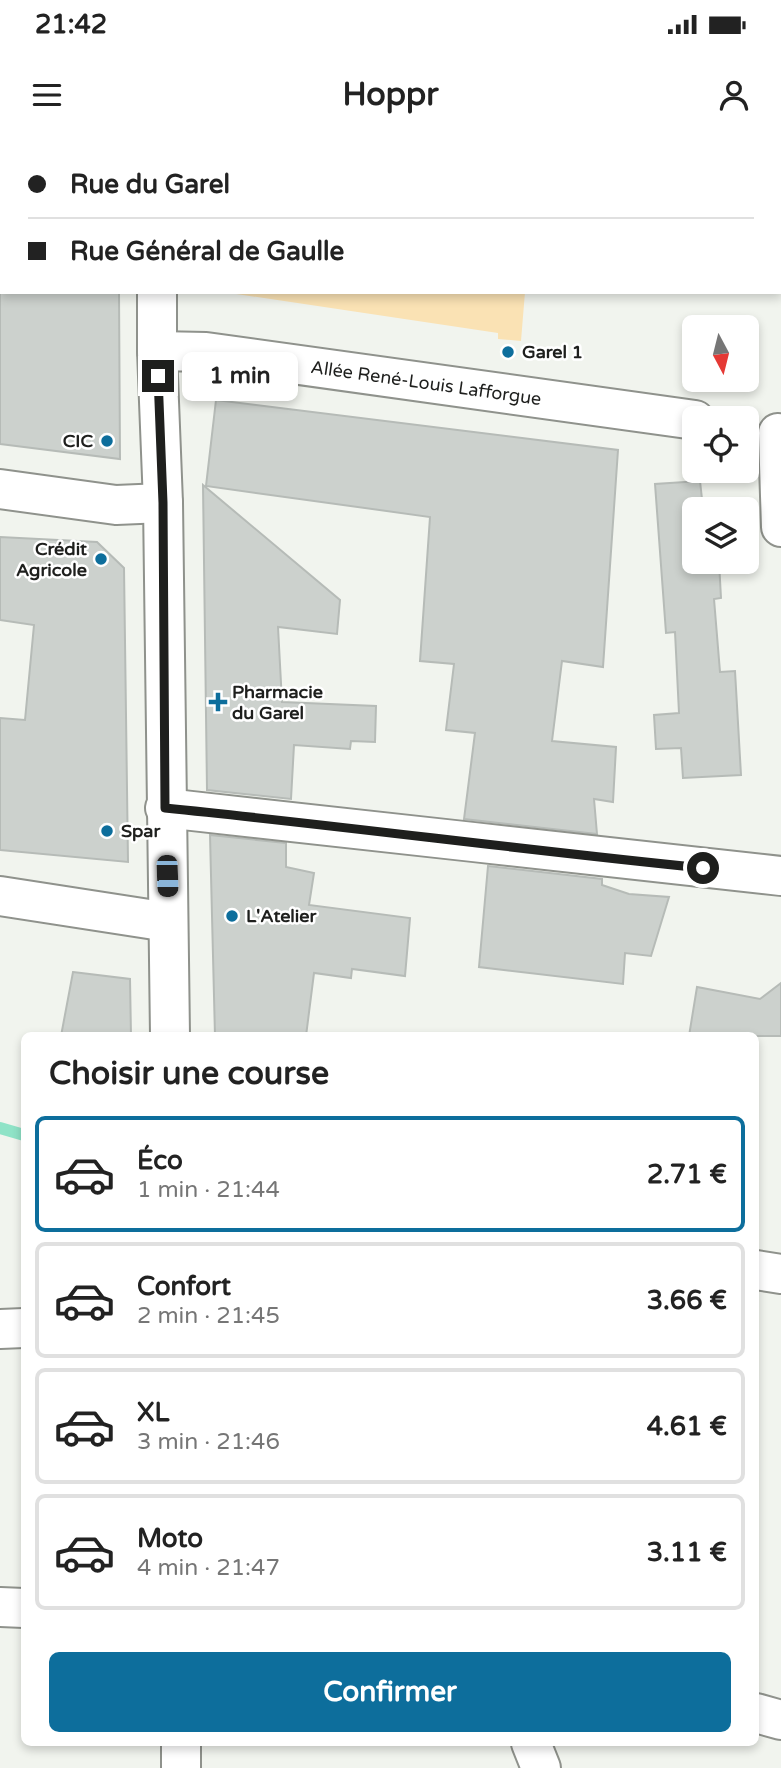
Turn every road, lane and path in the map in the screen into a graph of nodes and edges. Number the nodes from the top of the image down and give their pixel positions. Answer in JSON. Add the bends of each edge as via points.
{"nodes":[{"id":1,"x":157,"y":294,"type":"edge"},
{"id":2,"x":157,"y":351,"type":"junction"},
{"id":3,"x":682,"y":418,"type":"edge"},
{"id":4,"x":769,"y":432,"type":"edge"},
{"id":5,"x":0,"y":489,"type":"edge"},
{"id":6,"x":163,"y":503,"type":"junction"},
{"id":7,"x":781,"y":527,"type":"edge"},
{"id":8,"x":165,"y":808,"type":"junction"},
{"id":9,"x":781,"y":876,"type":"edge"},
{"id":10,"x":0,"y":895,"type":"edge"},
{"id":11,"x":168,"y":922,"type":"junction"},
{"id":12,"x":170,"y":1032,"type":"edge"},
{"id":13,"x":759,"y":1270,"type":"edge"},
{"id":14,"x":781,"y":1274,"type":"edge"},
{"id":15,"x":21,"y":1328,"type":"edge"},
{"id":16,"x":0,"y":1329,"type":"edge"},
{"id":17,"x":0,"y":1607,"type":"edge"},
{"id":18,"x":21,"y":1608,"type":"edge"},
{"id":19,"x":759,"y":1714,"type":"edge"},
{"id":20,"x":781,"y":1720,"type":"edge"},
{"id":21,"x":181,"y":1746,"type":"edge"},
{"id":22,"x":532,"y":1746,"type":"edge"},
{"id":23,"x":181,"y":1768,"type":"edge"},
{"id":24,"x":541,"y":1768,"type":"edge"}],
"edges":[{"from":1,"to":2,"type":"street"},
{"from":2,"to":3,"type":"street","name":"Allée René-Louis Lafforgue","via":[[206,352]]},
{"from":2,"to":6,"type":"street"},
{"from":4,"to":7,"type":"street"},
{"from":5,"to":6,"type":"street","via":[[116,505]]},
{"from":6,"to":8,"type":"street"},
{"from":8,"to":9,"type":"street"},
{"from":8,"to":11,"type":"street"},
{"from":10,"to":11,"type":"street"},
{"from":11,"to":12,"type":"street"},
{"from":13,"to":14,"type":"street"},
{"from":15,"to":16,"type":"street"},
{"from":17,"to":18,"type":"street"},
{"from":19,"to":20,"type":"street"},
{"from":21,"to":23,"type":"street"},
{"from":22,"to":24,"type":"street"}]}
